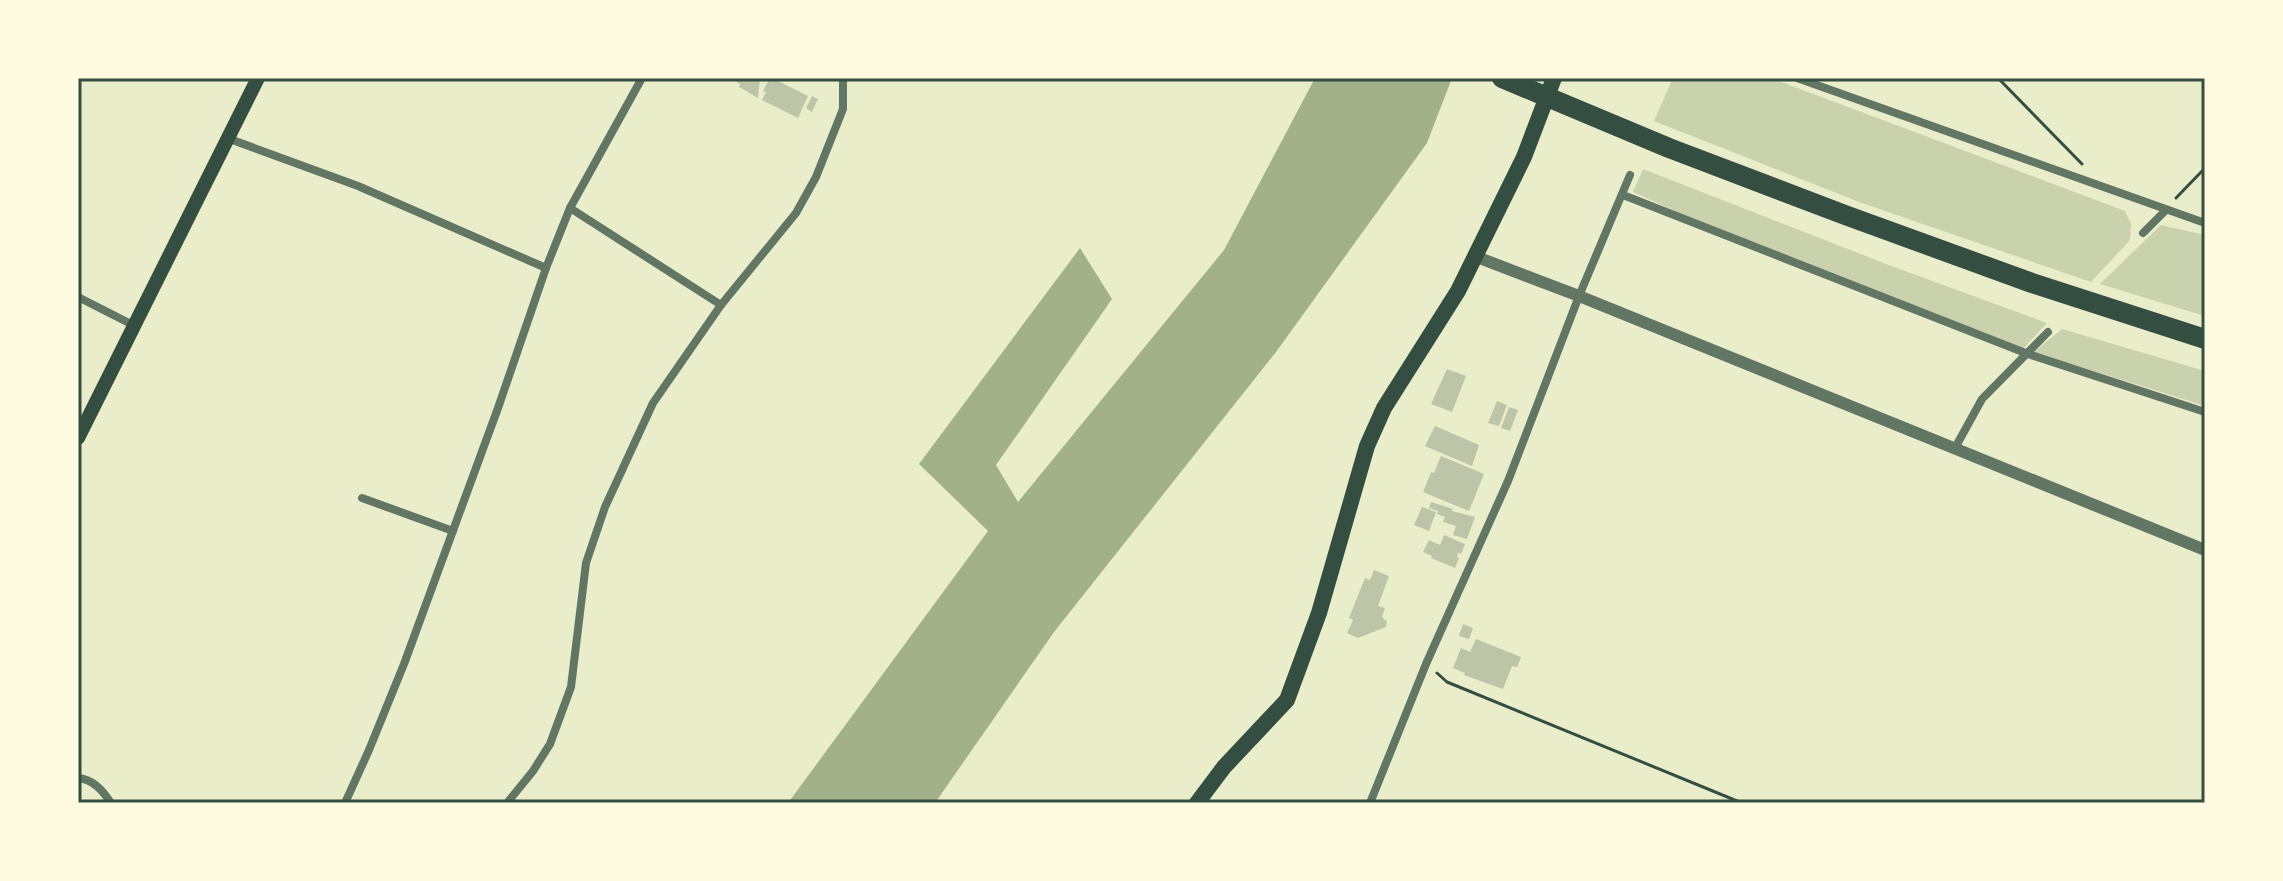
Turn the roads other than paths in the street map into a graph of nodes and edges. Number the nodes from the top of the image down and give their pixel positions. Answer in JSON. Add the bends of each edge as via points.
{"nodes":[{"id":1,"x":258,"y":78,"type":"edge"},
{"id":2,"x":642,"y":78,"type":"edge"},
{"id":3,"x":843,"y":78,"type":"edge"},
{"id":4,"x":1502,"y":78,"type":"edge"},
{"id":5,"x":1554,"y":78,"type":"edge"},
{"id":6,"x":1797,"y":78,"type":"edge"},
{"id":7,"x":227,"y":138,"type":"junction"},
{"id":8,"x":1630,"y":175,"type":"dead end"},
{"id":9,"x":1623,"y":195,"type":"junction"},
{"id":10,"x":570,"y":208,"type":"junction"},
{"id":11,"x":2166,"y":210,"type":"junction"},
{"id":12,"x":2205,"y":223,"type":"edge"},
{"id":13,"x":2143,"y":233,"type":"dead end"},
{"id":14,"x":1474,"y":256,"type":"junction"},
{"id":15,"x":546,"y":268,"type":"junction"},
{"id":16,"x":1579,"y":296,"type":"junction"},
{"id":17,"x":78,"y":297,"type":"edge"},
{"id":18,"x":721,"y":305,"type":"junction"},
{"id":19,"x":133,"y":325,"type":"junction"},
{"id":20,"x":2048,"y":332,"type":"dead end"},
{"id":21,"x":2205,"y":339,"type":"edge"},
{"id":22,"x":2028,"y":354,"type":"junction"},
{"id":23,"x":2205,"y":412,"type":"edge"},
{"id":24,"x":78,"y":438,"type":"edge"},
{"id":25,"x":1955,"y":448,"type":"junction"},
{"id":26,"x":362,"y":498,"type":"dead end"},
{"id":27,"x":453,"y":531,"type":"junction"},
{"id":28,"x":2205,"y":550,"type":"edge"},
{"id":29,"x":78,"y":778,"type":"edge"},
{"id":30,"x":111,"y":803,"type":"edge"},
{"id":31,"x":345,"y":803,"type":"edge"},
{"id":32,"x":507,"y":803,"type":"edge"},
{"id":33,"x":1197,"y":803,"type":"edge"},
{"id":34,"x":1370,"y":803,"type":"edge"}],
"edges":[{"from":1,"to":7,"type":"main road"},
{"from":2,"to":10,"type":"street"},
{"from":3,"to":18,"type":"street","via":[[843,109],[816,177],[796,213]]},
{"from":4,"to":21,"type":"highway","via":[[1845,215]]},
{"from":5,"to":14,"type":"main road","via":[[1524,157]]},
{"from":6,"to":11,"type":"street"},
{"from":7,"to":15,"type":"street","via":[[358,186]]},
{"from":7,"to":19,"type":"main road"},
{"from":8,"to":9,"type":"street"},
{"from":9,"to":16,"type":"street"},
{"from":9,"to":22,"type":"street"},
{"from":10,"to":15,"type":"street"},
{"from":10,"to":18,"type":"street"},
{"from":11,"to":12,"type":"street"},
{"from":11,"to":13,"type":"street"},
{"from":14,"to":16,"type":"street"},
{"from":14,"to":33,"type":"main road","via":[[1367,446],[1319,613],[1287,700]]},
{"from":15,"to":27,"type":"street"},
{"from":16,"to":25,"type":"street"},
{"from":16,"to":34,"type":"street","via":[[1508,481]]},
{"from":17,"to":19,"type":"street"},
{"from":18,"to":32,"type":"street","via":[[653,403],[605,507],[586,563],[571,687],[550,744]]},
{"from":19,"to":24,"type":"main road"},
{"from":20,"to":22,"type":"street"},
{"from":22,"to":23,"type":"street"},
{"from":22,"to":25,"type":"street","via":[[1982,399]]},
{"from":25,"to":28,"type":"street"},
{"from":26,"to":27,"type":"street"},
{"from":27,"to":31,"type":"street"},
{"from":29,"to":30,"type":"street","via":[[87,778]]}]}
